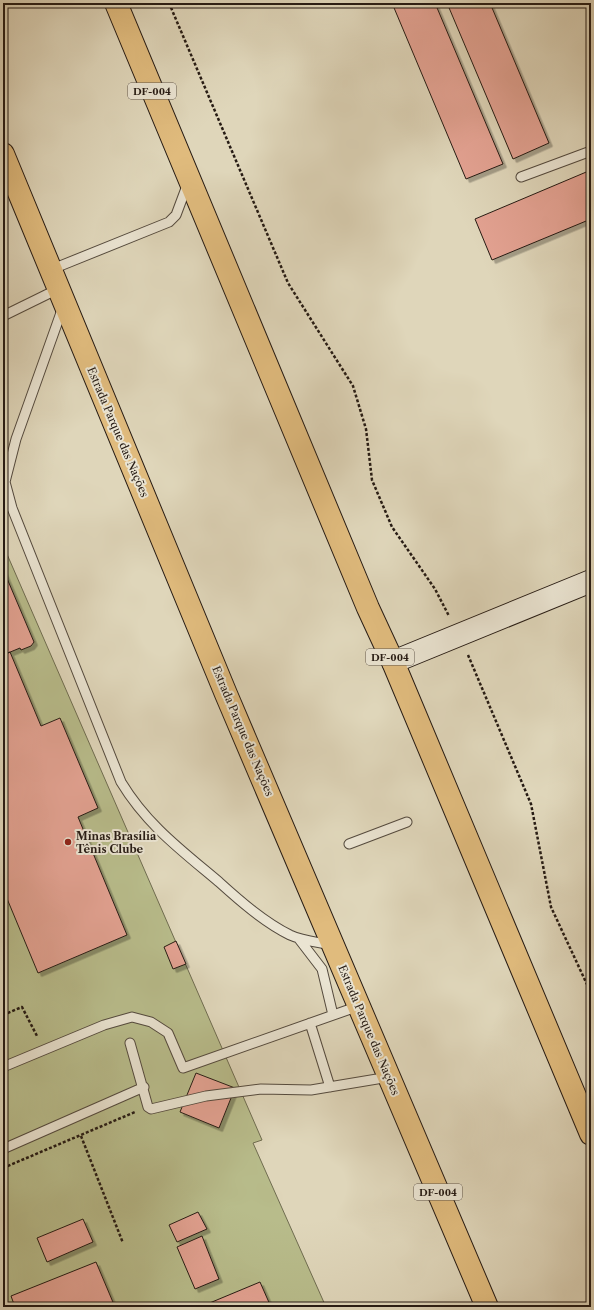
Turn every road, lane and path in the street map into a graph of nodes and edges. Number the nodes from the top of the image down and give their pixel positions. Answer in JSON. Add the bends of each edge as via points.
{"nodes":[{"id":1,"x":116,"y":3,"type":"edge"},
{"id":2,"x":168,"y":3,"type":"edge"},
{"id":3,"x":591,"y":151,"type":"edge"},
{"id":4,"x":3,"y":154,"type":"edge"},
{"id":5,"x":522,"y":177,"type":"dead end"},
{"id":6,"x":189,"y":179,"type":"junction"},
{"id":7,"x":58,"y":288,"type":"junction"},
{"id":8,"x":3,"y":316,"type":"edge"},
{"id":9,"x":4,"y":480,"type":"edge"},
{"id":10,"x":591,"y":581,"type":"edge"},
{"id":11,"x":459,"y":634,"type":"junction"},
{"id":12,"x":393,"y":662,"type":"junction"},
{"id":13,"x":407,"y":822,"type":"dead end"},
{"id":14,"x":349,"y":844,"type":"dead end"},
{"id":15,"x":299,"y":938,"type":"junction"},
{"id":16,"x":333,"y":945,"type":"junction"},
{"id":17,"x":591,"y":993,"type":"edge"},
{"id":18,"x":359,"y":1006,"type":"junction"},
{"id":19,"x":3,"y":1015,"type":"edge"},
{"id":20,"x":333,"y":1015,"type":"junction"},
{"id":21,"x":310,"y":1023,"type":"junction"},
{"id":22,"x":130,"y":1043,"type":"dead end"},
{"id":23,"x":44,"y":1050,"type":"junction"},
{"id":24,"x":3,"y":1067,"type":"edge"},
{"id":25,"x":389,"y":1077,"type":"junction"},
{"id":26,"x":144,"y":1087,"type":"junction"},
{"id":27,"x":330,"y":1087,"type":"junction"},
{"id":28,"x":148,"y":1107,"type":"junction"},
{"id":29,"x":591,"y":1134,"type":"edge"},
{"id":30,"x":81,"y":1136,"type":"junction"},
{"id":31,"x":3,"y":1149,"type":"edge"},
{"id":32,"x":3,"y":1168,"type":"edge"},
{"id":33,"x":123,"y":1243,"type":"dead end"},
{"id":34,"x":487,"y":1307,"type":"edge"}],
"edges":[{"from":1,"to":6,"type":"highway","number":"DF-004"},
{"from":2,"to":11,"type":"path","via":[[288,283],[353,386],[366,429],[372,480],[392,527],[435,589]]},
{"from":3,"to":5,"type":"lane"},
{"from":4,"to":7,"type":"highway","name":"Estrada Parque das Nações","number":"DF-004"},
{"from":6,"to":7,"type":"lane","via":[[176,215],[169,222]]},
{"from":6,"to":12,"type":"highway","number":"DF-004","via":[[368,608]]},
{"from":7,"to":8,"type":"lane"},
{"from":7,"to":9,"type":"lane"},
{"from":7,"to":16,"type":"highway","name":"Estrada Parque das Nações","number":"DF-004"},
{"from":9,"to":15,"type":"lane","via":[[12,508],[121,782],[134,804],[152,824],[242,902],[279,928]]},
{"from":10,"to":11,"type":"street"},
{"from":11,"to":12,"type":"street"},
{"from":11,"to":17,"type":"path","via":[[532,804],[551,907]]},
{"from":12,"to":29,"type":"highway","number":"DF-004"},
{"from":13,"to":14,"type":"lane"},
{"from":15,"to":16,"type":"lane"},
{"from":15,"to":20,"type":"lane","via":[[322,969]]},
{"from":16,"to":18,"type":"highway","name":"Estrada Parque das Nações","number":"DF-004"},
{"from":18,"to":20,"type":"lane"},
{"from":18,"to":25,"type":"highway","name":"Estrada Parque das Nações","number":"DF-004"},
{"from":19,"to":23,"type":"path","via":[[22,1007]]},
{"from":20,"to":21,"type":"lane"},
{"from":21,"to":23,"type":"lane","via":[[183,1068],[168,1033],[152,1022],[132,1017],[104,1025]]},
{"from":21,"to":27,"type":"lane"},
{"from":22,"to":26,"type":"lane"},
{"from":23,"to":24,"type":"lane"},
{"from":25,"to":27,"type":"lane"},
{"from":25,"to":34,"type":"highway","name":"Estrada Parque das Nações","number":"DF-004"},
{"from":26,"to":28,"type":"lane"},
{"from":26,"to":31,"type":"lane"},
{"from":27,"to":28,"type":"lane","via":[[311,1090],[261,1089],[206,1096],[151,1109]]},
{"from":28,"to":30,"type":"path"},
{"from":30,"to":32,"type":"path"},
{"from":30,"to":33,"type":"path"}]}
